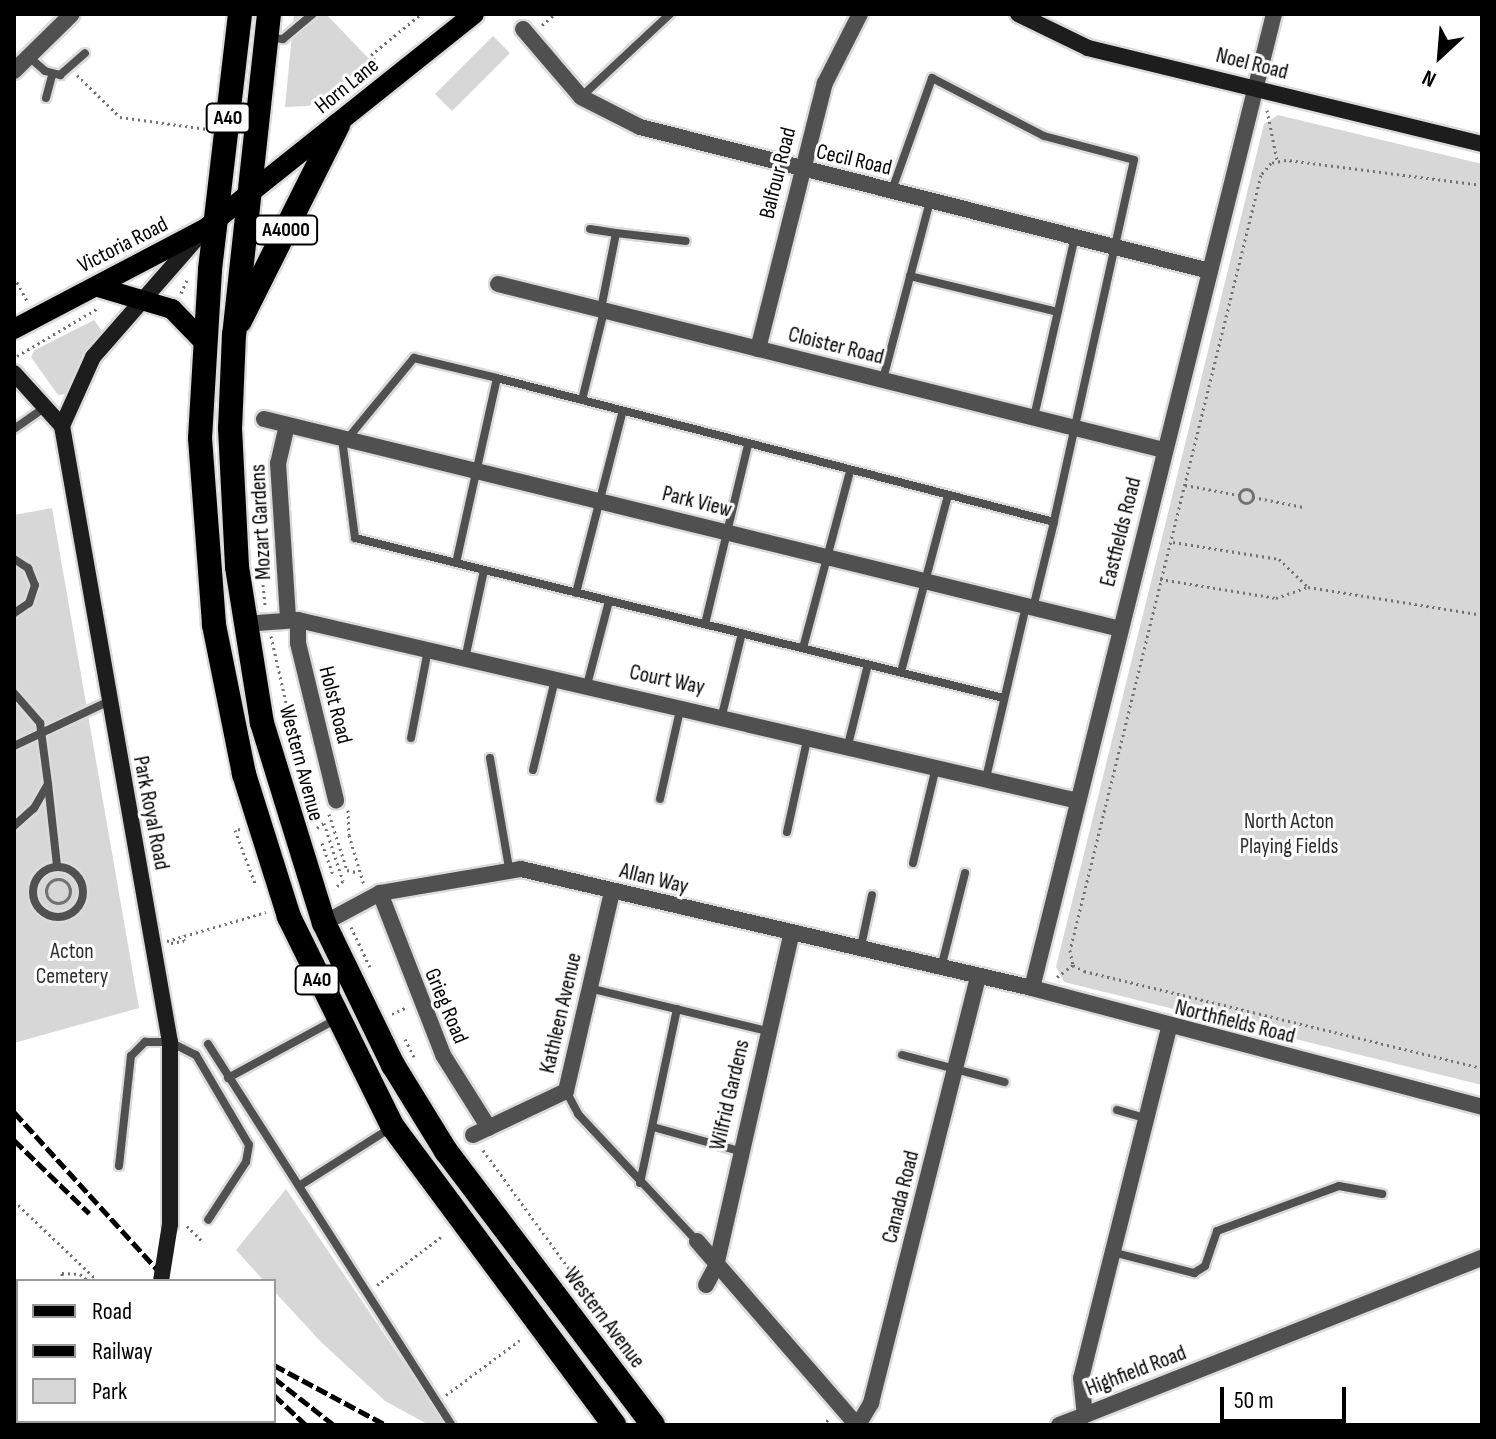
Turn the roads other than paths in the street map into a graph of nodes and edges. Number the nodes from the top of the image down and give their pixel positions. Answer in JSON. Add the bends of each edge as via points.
{"nodes":[{"id":1,"x":72,"y":14,"type":"edge"},
{"id":2,"x":240,"y":14,"type":"edge"},
{"id":3,"x":313,"y":14,"type":"edge"},
{"id":4,"x":474,"y":14,"type":"edge"},
{"id":5,"x":670,"y":14,"type":"edge"},
{"id":6,"x":860,"y":14,"type":"edge"},
{"id":7,"x":1018,"y":14,"type":"edge"},
{"id":8,"x":1274,"y":14,"type":"edge"},
{"id":9,"x":268,"y":26,"type":"edge"},
{"id":10,"x":523,"y":29,"type":"dead end"},
{"id":11,"x":85,"y":53,"type":"dead end"},
{"id":12,"x":29,"y":57,"type":"junction"},
{"id":13,"x":14,"y":71,"type":"edge"},
{"id":14,"x":52,"y":75,"type":"junction"},
{"id":15,"x":1256,"y":87,"type":"junction"},
{"id":16,"x":581,"y":97,"type":"junction"},
{"id":17,"x":46,"y":98,"type":"dead end"},
{"id":18,"x":338,"y":125,"type":"junction"},
{"id":19,"x":1482,"y":144,"type":"edge"},
{"id":20,"x":801,"y":170,"type":"junction"},
{"id":21,"x":892,"y":191,"type":"junction"},
{"id":22,"x":249,"y":194,"type":"junction"},
{"id":23,"x":930,"y":201,"type":"junction"},
{"id":24,"x":210,"y":225,"type":"junction"},
{"id":25,"x":590,"y":229,"type":"dead end"},
{"id":26,"x":616,"y":233,"type":"junction"},
{"id":27,"x":1075,"y":236,"type":"junction"},
{"id":28,"x":686,"y":241,"type":"dead end"},
{"id":29,"x":1116,"y":246,"type":"junction"},
{"id":30,"x":1210,"y":271,"type":"junction"},
{"id":31,"x":910,"y":276,"type":"junction"},
{"id":32,"x":498,"y":284,"type":"dead end"},
{"id":33,"x":98,"y":287,"type":"junction"},
{"id":34,"x":145,"y":299,"type":"junction"},
{"id":35,"x":602,"y":310,"type":"junction"},
{"id":36,"x":1058,"y":312,"type":"junction"},
{"id":37,"x":14,"y":329,"type":"edge"},
{"id":38,"x":234,"y":334,"type":"junction"},
{"id":39,"x":205,"y":343,"type":"junction"},
{"id":40,"x":758,"y":349,"type":"junction"},
{"id":41,"x":14,"y":373,"type":"edge"},
{"id":42,"x":497,"y":378,"type":"junction"},
{"id":43,"x":883,"y":380,"type":"junction"},
{"id":44,"x":582,"y":400,"type":"junction"},
{"id":45,"x":47,"y":407,"type":"junction"},
{"id":46,"x":622,"y":414,"type":"junction"},
{"id":47,"x":1033,"y":418,"type":"junction"},
{"id":48,"x":264,"y":419,"type":"dead end"},
{"id":49,"x":287,"y":425,"type":"junction"},
{"id":50,"x":62,"y":426,"type":"junction"},
{"id":51,"x":1074,"y":428,"type":"junction"},
{"id":52,"x":14,"y":429,"type":"edge"},
{"id":53,"x":344,"y":438,"type":"junction"},
{"id":54,"x":748,"y":445,"type":"junction"},
{"id":55,"x":1164,"y":450,"type":"junction"},
{"id":56,"x":474,"y":470,"type":"junction"},
{"id":57,"x":850,"y":471,"type":"junction"},
{"id":58,"x":948,"y":495,"type":"junction"},
{"id":59,"x":599,"y":501,"type":"junction"},
{"id":60,"x":1054,"y":522,"type":"junction"},
{"id":61,"x":728,"y":533,"type":"junction"},
{"id":62,"x":827,"y":557,"type":"junction"},
{"id":63,"x":14,"y":559,"type":"edge"},
{"id":64,"x":456,"y":563,"type":"junction"},
{"id":65,"x":484,"y":570,"type":"junction"},
{"id":66,"x":925,"y":581,"type":"junction"},
{"id":67,"x":576,"y":593,"type":"junction"},
{"id":68,"x":609,"y":601,"type":"junction"},
{"id":69,"x":1030,"y":607,"type":"junction"},
{"id":70,"x":14,"y":613,"type":"edge"},
{"id":71,"x":293,"y":619,"type":"junction"},
{"id":72,"x":244,"y":624,"type":"junction"},
{"id":73,"x":705,"y":624,"type":"junction"},
{"id":74,"x":1120,"y":629,"type":"junction"},
{"id":75,"x":742,"y":633,"type":"junction"},
{"id":76,"x":803,"y":648,"type":"junction"},
{"id":77,"x":428,"y":649,"type":"junction"},
{"id":78,"x":465,"y":659,"type":"junction"},
{"id":79,"x":868,"y":664,"type":"junction"},
{"id":80,"x":901,"y":672,"type":"junction"},
{"id":81,"x":556,"y":679,"type":"junction"},
{"id":82,"x":14,"y":683,"type":"edge"},
{"id":83,"x":587,"y":685,"type":"junction"},
{"id":84,"x":14,"y":693,"type":"edge"},
{"id":85,"x":1004,"y":698,"type":"junction"},
{"id":86,"x":107,"y":702,"type":"junction"},
{"id":87,"x":681,"y":705,"type":"junction"},
{"id":88,"x":722,"y":715,"type":"junction"},
{"id":89,"x":44,"y":735,"type":"junction"},
{"id":90,"x":808,"y":736,"type":"junction"},
{"id":91,"x":411,"y":738,"type":"dead end"},
{"id":92,"x":848,"y":745,"type":"junction"},
{"id":93,"x":14,"y":746,"type":"edge"},
{"id":94,"x":490,"y":758,"type":"dead end"},
{"id":95,"x":936,"y":767,"type":"junction"},
{"id":96,"x":533,"y":770,"type":"dead end"},
{"id":97,"x":986,"y":778,"type":"junction"},
{"id":98,"x":48,"y":784,"type":"junction"},
{"id":99,"x":660,"y":799,"type":"dead end"},
{"id":100,"x":1078,"y":801,"type":"junction"},
{"id":101,"x":331,"y":803,"type":"road end"},
{"id":102,"x":14,"y":826,"type":"edge"},
{"id":103,"x":787,"y":832,"type":"dead end"},
{"id":104,"x":913,"y":863,"type":"dead end"},
{"id":105,"x":57,"y":866,"type":"junction"},
{"id":106,"x":509,"y":868,"type":"junction"},
{"id":107,"x":965,"y":873,"type":"dead end"},
{"id":108,"x":612,"y":892,"type":"junction"},
{"id":109,"x":872,"y":895,"type":"dead end"},
{"id":110,"x":355,"y":906,"type":"junction"},
{"id":111,"x":791,"y":935,"type":"junction"},
{"id":112,"x":860,"y":951,"type":"junction"},
{"id":113,"x":940,"y":969,"type":"junction"},
{"id":114,"x":978,"y":978,"type":"junction"},
{"id":115,"x":588,"y":988,"type":"junction"},
{"id":116,"x":1032,"y":988,"type":"junction"},
{"id":117,"x":677,"y":1009,"type":"junction"},
{"id":118,"x":335,"y":1020,"type":"junction"},
{"id":119,"x":1169,"y":1028,"type":"junction"},
{"id":120,"x":767,"y":1031,"type":"junction"},
{"id":121,"x":170,"y":1042,"type":"junction"},
{"id":122,"x":208,"y":1044,"type":"dead end"},
{"id":123,"x":902,"y":1055,"type":"dead end"},
{"id":124,"x":957,"y":1068,"type":"junction"},
{"id":125,"x":228,"y":1078,"type":"junction"},
{"id":126,"x":1004,"y":1082,"type":"dead end"},
{"id":127,"x":566,"y":1091,"type":"junction"},
{"id":128,"x":1482,"y":1107,"type":"edge"},
{"id":129,"x":1117,"y":1110,"type":"dead end"},
{"id":130,"x":1145,"y":1118,"type":"junction"},
{"id":131,"x":393,"y":1127,"type":"junction"},
{"id":132,"x":653,"y":1127,"type":"junction"},
{"id":133,"x":489,"y":1128,"type":"junction"},
{"id":134,"x":473,"y":1135,"type":"road end"},
{"id":135,"x":739,"y":1151,"type":"junction"},
{"id":136,"x":119,"y":1166,"type":"dead end"},
{"id":137,"x":640,"y":1183,"type":"junction"},
{"id":138,"x":299,"y":1186,"type":"junction"},
{"id":139,"x":1382,"y":1194,"type":"dead end"},
{"id":140,"x":208,"y":1220,"type":"dead end"},
{"id":141,"x":697,"y":1241,"type":"joint"},
{"id":142,"x":1112,"y":1252,"type":"junction"},
{"id":143,"x":1482,"y":1258,"type":"edge"},
{"id":144,"x":716,"y":1266,"type":"junction"},
{"id":145,"x":162,"y":1279,"type":"edge"},
{"id":146,"x":706,"y":1285,"type":"dead end"},
{"id":147,"x":1085,"y":1415,"type":"junction"},
{"id":148,"x":452,"y":1425,"type":"edge"},
{"id":149,"x":614,"y":1425,"type":"edge"},
{"id":150,"x":653,"y":1425,"type":"edge"},
{"id":151,"x":858,"y":1425,"type":"edge"},
{"id":152,"x":1059,"y":1425,"type":"edge"}],
"edges":[{"from":1,"to":12,"type":"street"},
{"from":2,"to":24,"type":"highway","number":"A40"},
{"from":3,"to":9,"type":"lane","via":[[283,39]]},
{"from":4,"to":18,"type":"main road","name":"Horn Lane","number":"A4000"},
{"from":5,"to":16,"type":"lane"},
{"from":6,"to":20,"type":"street","name":"Balfour Road","via":[[825,83]]},
{"from":7,"to":15,"type":"main road","name":"Noel Road","via":[[1088,48]]},
{"from":8,"to":15,"type":"street","name":"Eastfields Road"},
{"from":9,"to":22,"type":"highway","name":"Western Avenue","number":"A40"},
{"from":10,"to":16,"type":"street","name":"Cecil Road"},
{"from":11,"to":14,"type":"lane"},
{"from":12,"to":13,"type":"street"},
{"from":12,"to":14,"type":"lane"},
{"from":14,"to":17,"type":"lane"},
{"from":15,"to":19,"type":"main road","name":"Noel Road"},
{"from":15,"to":30,"type":"street","name":"Eastfields Road"},
{"from":16,"to":20,"type":"street","name":"Cecil Road","via":[[640,127]]},
{"from":18,"to":22,"type":"main road","name":"Horn Lane","number":"A4000"},
{"from":18,"to":38,"type":"highway","number":"A4000"},
{"from":20,"to":21,"type":"street","name":"Cecil Road"},
{"from":20,"to":40,"type":"street","name":"Balfour Road"},
{"from":21,"to":23,"type":"street","name":"Cecil Road"},
{"from":21,"to":29,"type":"lane","via":[[932,78],[1044,136],[1134,160]]},
{"from":22,"to":24,"type":"main road","name":"Victoria Road","number":"A4000"},
{"from":22,"to":38,"type":"highway","name":"Western Avenue","number":"A40"},
{"from":23,"to":27,"type":"street","name":"Cecil Road"},
{"from":23,"to":31,"type":"lane"},
{"from":24,"to":33,"type":"main road","name":"Victoria Road","number":"A4000"},
{"from":24,"to":34,"type":"main road"},
{"from":24,"to":39,"type":"highway","number":"A40"},
{"from":25,"to":26,"type":"lane"},
{"from":26,"to":28,"type":"lane"},
{"from":26,"to":35,"type":"lane"},
{"from":27,"to":29,"type":"street","name":"Cecil Road"},
{"from":27,"to":36,"type":"lane"},
{"from":29,"to":30,"type":"street","name":"Cecil Road"},
{"from":29,"to":51,"type":"lane"},
{"from":30,"to":55,"type":"street","name":"Eastfields Road"},
{"from":31,"to":36,"type":"lane"},
{"from":31,"to":43,"type":"lane"},
{"from":32,"to":35,"type":"street","name":"Cloister Road"},
{"from":33,"to":34,"type":"main road"},
{"from":33,"to":37,"type":"main road","name":"Victoria Road","number":"A4000"},
{"from":34,"to":39,"type":"main road","via":[[181,315]]},
{"from":34,"to":50,"type":"main road","via":[[93,357]]},
{"from":35,"to":40,"type":"street","name":"Cloister Road"},
{"from":35,"to":44,"type":"lane"},
{"from":36,"to":47,"type":"lane"},
{"from":38,"to":72,"type":"highway","name":"Western Avenue","number":"A40","via":[[231,463]]},
{"from":39,"to":118,"type":"highway","number":"A40","via":[[201,488],[221,670],[244,774],[289,917]]},
{"from":40,"to":43,"type":"street","name":"Cloister Road"},
{"from":41,"to":45,"type":"main road","name":"Park Royal Road"},
{"from":42,"to":44,"type":"lane"},
{"from":42,"to":53,"type":"lane","via":[[414,358]]},
{"from":42,"to":56,"type":"lane"},
{"from":43,"to":47,"type":"street","name":"Cloister Road"},
{"from":44,"to":46,"type":"lane"},
{"from":45,"to":50,"type":"main road","name":"Park Royal Road"},
{"from":45,"to":52,"type":"lane"},
{"from":46,"to":54,"type":"lane"},
{"from":46,"to":59,"type":"lane"},
{"from":47,"to":51,"type":"street","name":"Cloister Road"},
{"from":48,"to":49,"type":"street","name":"Park View"},
{"from":49,"to":53,"type":"street","name":"Park View"},
{"from":49,"to":71,"type":"street","name":"Mozart Gardens","via":[[278,463]]},
{"from":50,"to":86,"type":"main road","name":"Park Royal Road"},
{"from":51,"to":55,"type":"street","name":"Cloister Road"},
{"from":51,"to":60,"type":"lane"},
{"from":53,"to":56,"type":"street","name":"Park View"},
{"from":53,"to":64,"type":"lane","via":[[355,538]]},
{"from":54,"to":57,"type":"lane"},
{"from":54,"to":61,"type":"lane"},
{"from":55,"to":74,"type":"street","name":"Eastfields Road"},
{"from":56,"to":59,"type":"street","name":"Park View"},
{"from":56,"to":64,"type":"lane"},
{"from":57,"to":58,"type":"lane"},
{"from":57,"to":62,"type":"lane"},
{"from":58,"to":60,"type":"lane"},
{"from":58,"to":66,"type":"lane"},
{"from":59,"to":61,"type":"street","name":"Park View"},
{"from":59,"to":67,"type":"lane"},
{"from":60,"to":69,"type":"lane"},
{"from":61,"to":62,"type":"street","name":"Park View"},
{"from":61,"to":73,"type":"lane"},
{"from":62,"to":66,"type":"street","name":"Park View"},
{"from":62,"to":76,"type":"lane"},
{"from":63,"to":70,"type":"lane","via":[[28,568],[35,585],[29,603]]},
{"from":64,"to":65,"type":"lane"},
{"from":65,"to":67,"type":"lane"},
{"from":65,"to":78,"type":"lane"},
{"from":66,"to":69,"type":"street","name":"Park View"},
{"from":66,"to":80,"type":"lane"},
{"from":67,"to":68,"type":"lane"},
{"from":68,"to":73,"type":"lane"},
{"from":68,"to":83,"type":"lane"},
{"from":69,"to":74,"type":"street","name":"Park View"},
{"from":69,"to":85,"type":"lane"},
{"from":71,"to":72,"type":"street","name":"Court Way"},
{"from":71,"to":77,"type":"street","name":"Court Way"},
{"from":71,"to":101,"type":"street","name":"Holst Road"},
{"from":72,"to":110,"type":"highway","name":"Western Avenue","number":"A40","via":[[262,723]]},
{"from":73,"to":75,"type":"lane"},
{"from":74,"to":100,"type":"street","name":"Eastfields Road"},
{"from":75,"to":76,"type":"lane"},
{"from":75,"to":88,"type":"lane"},
{"from":76,"to":79,"type":"lane"},
{"from":77,"to":78,"type":"street","name":"Court Way"},
{"from":77,"to":91,"type":"lane"},
{"from":78,"to":81,"type":"street","name":"Court Way"},
{"from":79,"to":80,"type":"lane"},
{"from":79,"to":92,"type":"lane"},
{"from":80,"to":85,"type":"lane"},
{"from":81,"to":83,"type":"street","name":"Court Way"},
{"from":81,"to":96,"type":"lane"},
{"from":82,"to":84,"type":"lane"},
{"from":83,"to":87,"type":"street","name":"Court Way"},
{"from":84,"to":89,"type":"lane"},
{"from":85,"to":97,"type":"lane"},
{"from":86,"to":89,"type":"lane"},
{"from":86,"to":121,"type":"main road","name":"Park Royal Road","via":[[164,944]]},
{"from":87,"to":88,"type":"street","name":"Court Way"},
{"from":87,"to":99,"type":"lane"},
{"from":88,"to":90,"type":"street","name":"Court Way"},
{"from":89,"to":93,"type":"lane"},
{"from":89,"to":98,"type":"lane"},
{"from":90,"to":92,"type":"street","name":"Court Way"},
{"from":90,"to":103,"type":"lane"},
{"from":92,"to":95,"type":"street","name":"Court Way"},
{"from":94,"to":106,"type":"lane"},
{"from":95,"to":97,"type":"street","name":"Court Way"},
{"from":95,"to":104,"type":"lane"},
{"from":97,"to":100,"type":"street","name":"Court Way"},
{"from":98,"to":102,"type":"lane","via":[[34,808]]},
{"from":98,"to":105,"type":"lane"},
{"from":100,"to":116,"type":"street","name":"Eastfields Road"},
{"from":105,"to":105,"type":"lane","via":[[74,872],[84,893],[77,908],[55,917],[40,910],[32,894],[36,878]]},
{"from":106,"to":108,"type":"street","name":"Allan Way"},
{"from":106,"to":110,"type":"street","name":"Allan Way"},
{"from":107,"to":113,"type":"lane"},
{"from":108,"to":111,"type":"street","name":"Allan Way"},
{"from":108,"to":115,"type":"street","name":"Kathleen Avenue"},
{"from":109,"to":112,"type":"lane"},
{"from":110,"to":133,"type":"street","name":"Grieg Road"},
{"from":110,"to":150,"type":"highway","name":"Western Avenue","number":"A40","via":[[364,1012],[420,1113]]},
{"from":111,"to":112,"type":"street","name":"Allan Way"},
{"from":111,"to":120,"type":"street","name":"Wilfrid Gardens"},
{"from":112,"to":113,"type":"street","name":"Allan Way"},
{"from":113,"to":114,"type":"street","name":"Allan Way"},
{"from":114,"to":116,"type":"street","name":"Northfields Road"},
{"from":114,"to":124,"type":"street","name":"Canada Road"},
{"from":115,"to":117,"type":"lane"},
{"from":115,"to":127,"type":"street","name":"Kathleen Avenue"},
{"from":116,"to":119,"type":"street","name":"Northfields Road"},
{"from":117,"to":120,"type":"lane"},
{"from":117,"to":132,"type":"lane"},
{"from":118,"to":125,"type":"lane"},
{"from":118,"to":131,"type":"highway","number":"A40"},
{"from":119,"to":128,"type":"street","name":"Northfields Road"},
{"from":119,"to":130,"type":"street","name":"Highfield Road"},
{"from":120,"to":135,"type":"street","name":"Wilfrid Gardens"},
{"from":121,"to":136,"type":"lane","via":[[145,1042],[131,1056]]},
{"from":121,"to":140,"type":"lane","via":[[196,1055],[249,1145],[246,1162]]},
{"from":121,"to":145,"type":"main road","name":"Park Royal Road","bridge":true,"via":[[178,1225]]},
{"from":122,"to":125,"type":"lane"},
{"from":123,"to":124,"type":"lane"},
{"from":124,"to":126,"type":"lane"},
{"from":124,"to":151,"type":"street","name":"Canada Road","via":[[871,1403]]},
{"from":125,"to":138,"type":"lane"},
{"from":127,"to":133,"type":"street","name":"Kathleen Avenue"},
{"from":127,"to":137,"type":"lane","via":[[578,1114]]},
{"from":129,"to":130,"type":"lane"},
{"from":130,"to":142,"type":"street","name":"Highfield Road"},
{"from":131,"to":138,"type":"lane"},
{"from":131,"to":149,"type":"highway","number":"A40"},
{"from":132,"to":135,"type":"lane"},
{"from":132,"to":137,"type":"lane"},
{"from":133,"to":134,"type":"street","name":"Kathleen Avenue"},
{"from":135,"to":144,"type":"street","name":"Wilfrid Gardens"},
{"from":137,"to":141,"type":"lane"},
{"from":138,"to":148,"type":"lane"},
{"from":139,"to":142,"type":"lane","via":[[1339,1186],[1217,1231],[1205,1266],[1194,1273]]},
{"from":141,"to":144,"type":"street"},
{"from":142,"to":147,"type":"street","name":"Highfield Road","via":[[1081,1378]]},
{"from":143,"to":147,"type":"street","name":"Highfield Road"},
{"from":144,"to":146,"type":"street","name":"Wilfrid Gardens"},
{"from":144,"to":151,"type":"street"},
{"from":147,"to":152,"type":"street"}]}
